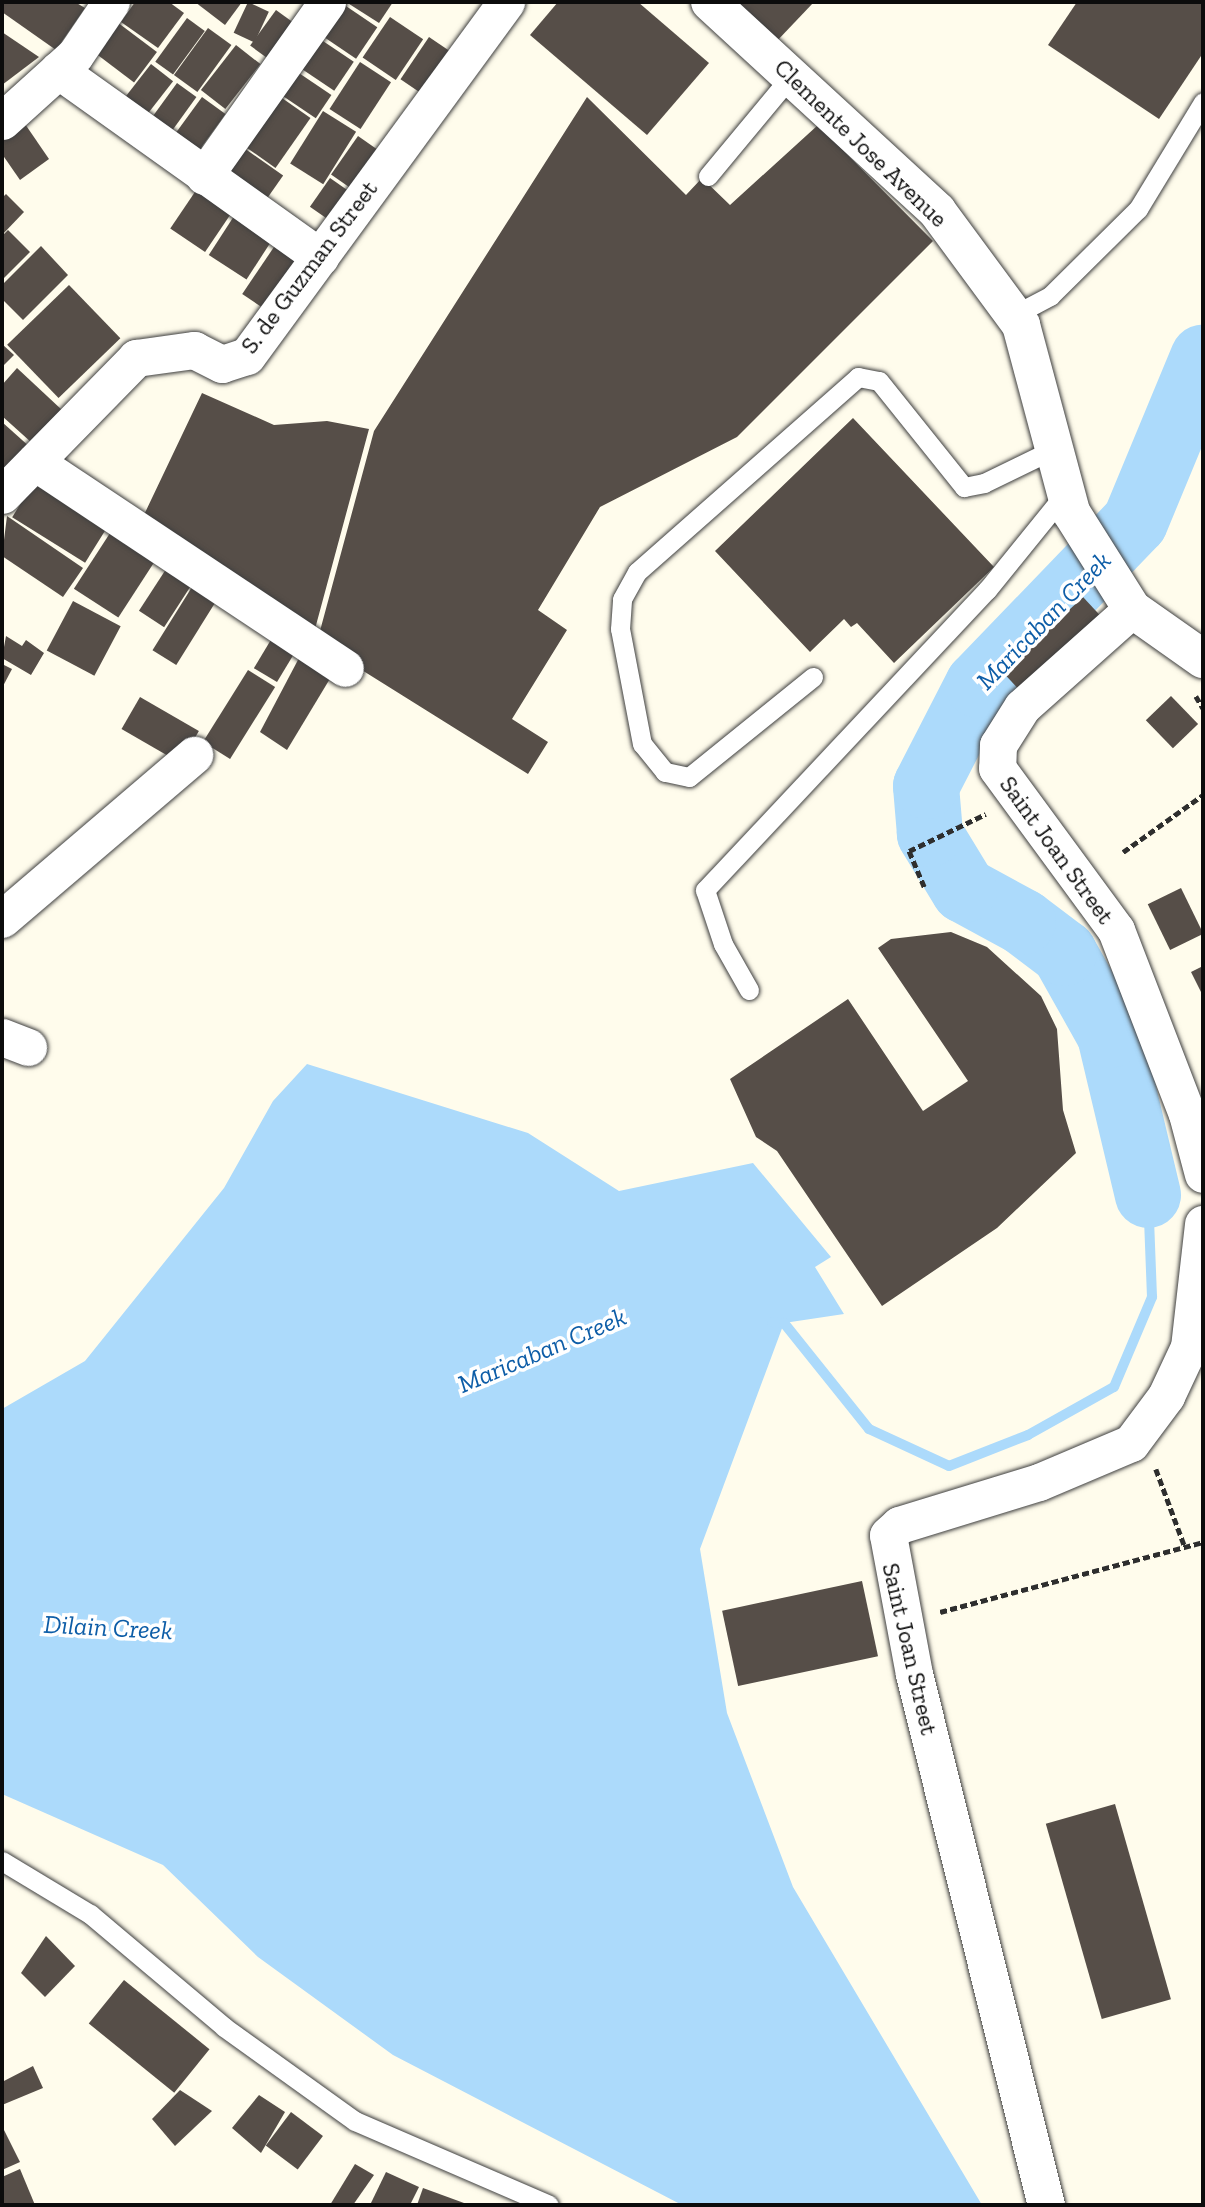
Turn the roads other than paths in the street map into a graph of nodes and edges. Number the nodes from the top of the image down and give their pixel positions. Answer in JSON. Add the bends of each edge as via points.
{"nodes":[{"id":1,"x":111,"y":2,"type":"edge"},
{"id":2,"x":327,"y":2,"type":"edge"},
{"id":3,"x":506,"y":2,"type":"edge"},
{"id":4,"x":710,"y":2,"type":"edge"},
{"id":5,"x":58,"y":70,"type":"junction"},
{"id":6,"x":791,"y":76,"type":"junction"},
{"id":7,"x":1203,"y":102,"type":"edge"},
{"id":8,"x":2,"y":121,"type":"edge"},
{"id":9,"x":204,"y":176,"type":"junction"},
{"id":10,"x":708,"y":176,"type":"dead end"},
{"id":11,"x":320,"y":257,"type":"junction"},
{"id":12,"x":1014,"y":315,"type":"junction"},
{"id":13,"x":1052,"y":450,"type":"junction"},
{"id":14,"x":35,"y":462,"type":"junction"},
{"id":15,"x":2,"y":495,"type":"edge"},
{"id":16,"x":1068,"y":504,"type":"junction"},
{"id":17,"x":1129,"y":606,"type":"junction"},
{"id":18,"x":1203,"y":659,"type":"edge"},
{"id":19,"x":345,"y":668,"type":"dead end"},
{"id":20,"x":813,"y":677,"type":"dead end"},
{"id":21,"x":194,"y":755,"type":"dead end"},
{"id":22,"x":2,"y":919,"type":"edge"},
{"id":23,"x":749,"y":990,"type":"dead end"},
{"id":24,"x":1203,"y":1174,"type":"edge"},
{"id":25,"x":1203,"y":1224,"type":"edge"},
{"id":26,"x":2,"y":1861,"type":"edge"},
{"id":27,"x":549,"y":2205,"type":"edge"},
{"id":28,"x":1046,"y":2205,"type":"edge"}],
"edges":[{"from":1,"to":5,"type":"street"},
{"from":2,"to":9,"type":"street"},
{"from":3,"to":11,"type":"street","name":"S. de Guzman Street"},
{"from":4,"to":6,"type":"street","name":"Clemente Jose Avenue"},
{"from":5,"to":8,"type":"street"},
{"from":5,"to":9,"type":"street"},
{"from":6,"to":10,"type":"lane"},
{"from":6,"to":12,"type":"street","name":"Clemente Jose Avenue","via":[[937,211]]},
{"from":7,"to":12,"type":"lane","via":[[1138,209],[1050,296]]},
{"from":9,"to":11,"type":"street"},
{"from":11,"to":14,"type":"street","name":"S. de Guzman Street","via":[[247,356],[222,365],[194,350],[136,358]]},
{"from":12,"to":13,"type":"street","name":"Clemente Jose Avenue"},
{"from":13,"to":16,"type":"street","name":"Clemente Jose Avenue"},
{"from":13,"to":20,"type":"lane","via":[[984,484],[964,487],[879,381],[858,377],[637,572],[622,600],[620,629],[642,744],[665,772],[689,777]]},
{"from":14,"to":15,"type":"street","name":"S. de Guzman Street"},
{"from":14,"to":19,"type":"street"},
{"from":16,"to":17,"type":"street","name":"Clemente Jose Avenue"},
{"from":16,"to":23,"type":"lane","via":[[705,890],[723,944]]},
{"from":17,"to":18,"type":"street"},
{"from":17,"to":24,"type":"street","name":"Saint Joan Street","via":[[1022,707],[998,745],[997,768],[1116,929],[1187,1114]]},
{"from":21,"to":22,"type":"street"},
{"from":25,"to":28,"type":"street","name":"Saint Joan Street","via":[[1189,1347],[1166,1396],[1131,1443],[1039,1482],[900,1525],[888,1535],[887,1550],[903,1621]]},
{"from":26,"to":27,"type":"lane","via":[[90,1914],[223,2027],[355,2121]]}]}
